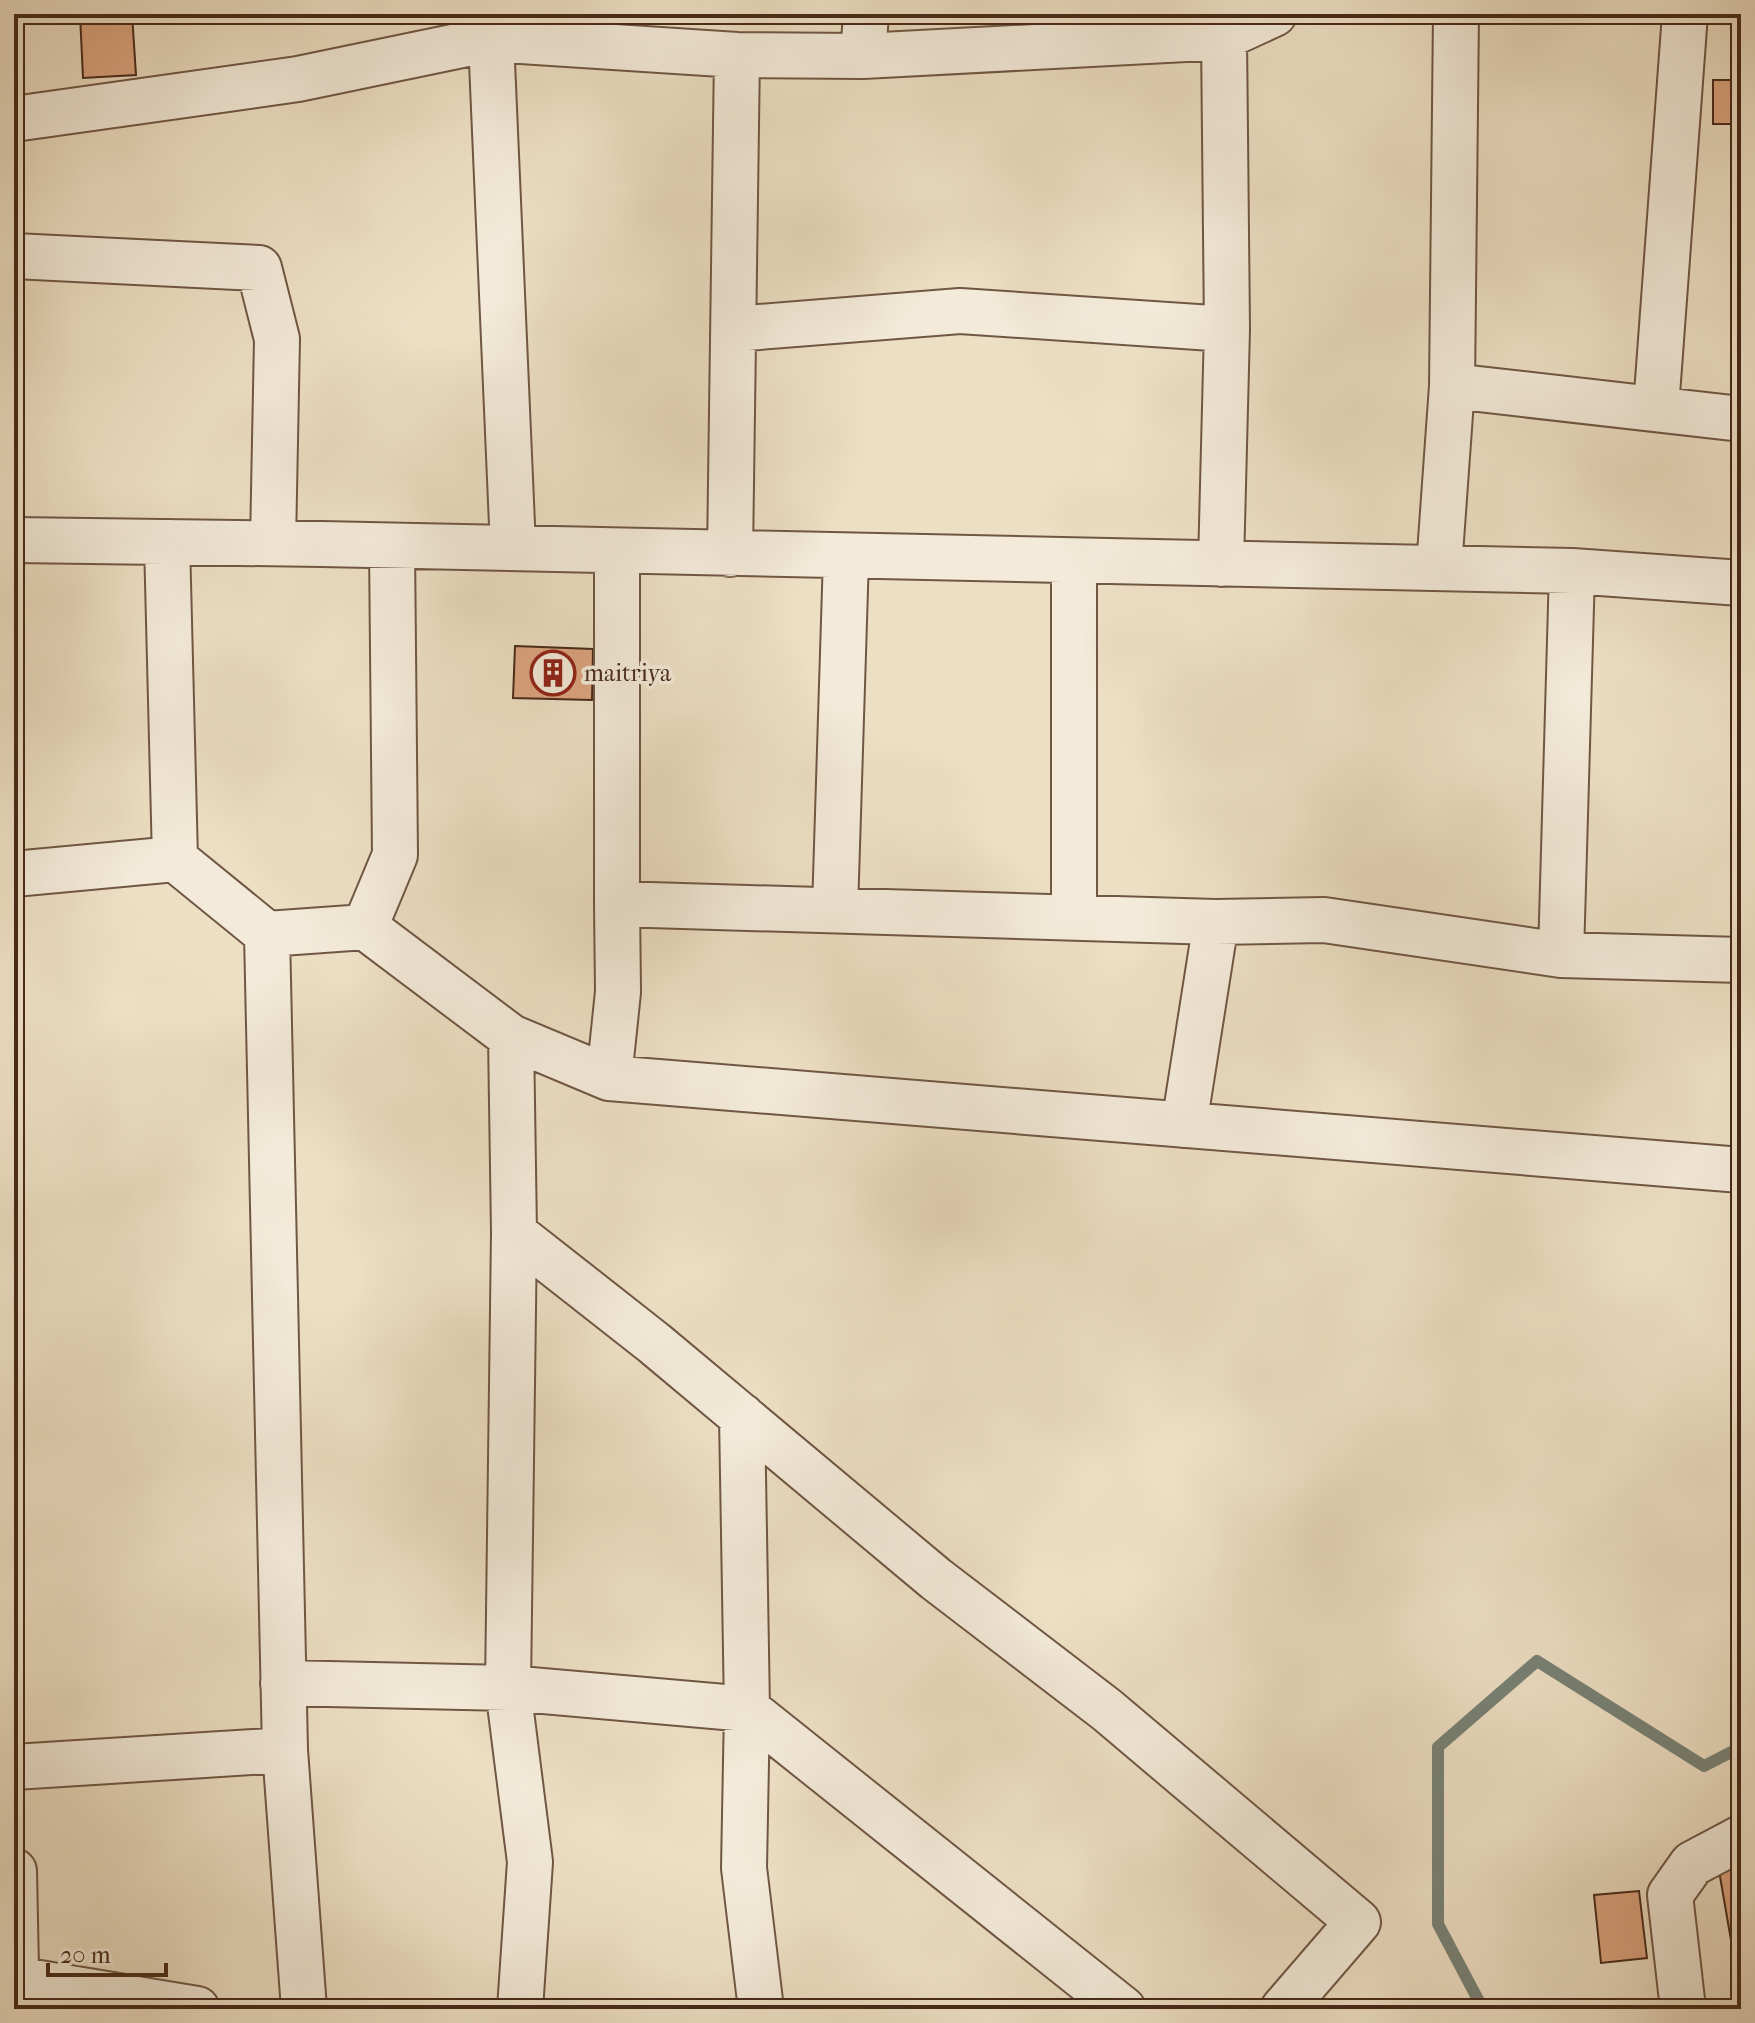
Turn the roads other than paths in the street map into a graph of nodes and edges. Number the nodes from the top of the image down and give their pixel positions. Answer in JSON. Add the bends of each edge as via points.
{"nodes":[{"id":1,"x":1274,"y":14,"type":"edge"},
{"id":2,"x":1456,"y":14,"type":"edge"},
{"id":3,"x":1685,"y":14,"type":"edge"},
{"id":4,"x":492,"y":26,"type":"edge"},
{"id":5,"x":864,"y":35,"type":"edge"},
{"id":6,"x":1224,"y":37,"type":"junction"},
{"id":7,"x":737,"y":55,"type":"junction"},
{"id":8,"x":14,"y":119,"type":"edge"},
{"id":9,"x":14,"y":256,"type":"edge"},
{"id":10,"x":734,"y":329,"type":"junction"},
{"id":11,"x":1227,"y":329,"type":"junction"},
{"id":12,"x":1452,"y":386,"type":"junction"},
{"id":13,"x":1656,"y":408,"type":"junction"},
{"id":14,"x":1741,"y":419,"type":"edge"},
{"id":15,"x":14,"y":540,"type":"edge"},
{"id":16,"x":167,"y":542,"type":"junction"},
{"id":17,"x":273,"y":543,"type":"junction"},
{"id":18,"x":392,"y":546,"type":"junction"},
{"id":19,"x":513,"y":548,"type":"junction"},
{"id":20,"x":617,"y":551,"type":"junction"},
{"id":21,"x":730,"y":554,"type":"junction"},
{"id":22,"x":846,"y":557,"type":"junction"},
{"id":23,"x":1074,"y":561,"type":"junction"},
{"id":24,"x":1221,"y":564,"type":"junction"},
{"id":25,"x":1439,"y":568,"type":"junction"},
{"id":26,"x":1572,"y":571,"type":"junction"},
{"id":27,"x":1741,"y":583,"type":"edge"},
{"id":28,"x":175,"y":859,"type":"junction"},
{"id":29,"x":14,"y":874,"type":"edge"},
{"id":30,"x":617,"y":904,"type":"junction"},
{"id":31,"x":835,"y":910,"type":"junction"},
{"id":32,"x":1074,"y":916,"type":"junction"},
{"id":33,"x":1216,"y":922,"type":"junction"},
{"id":34,"x":365,"y":927,"type":"junction"},
{"id":35,"x":267,"y":934,"type":"junction"},
{"id":36,"x":1561,"y":955,"type":"junction"},
{"id":37,"x":1741,"y":960,"type":"edge"},
{"id":38,"x":511,"y":1037,"type":"junction"},
{"id":39,"x":609,"y":1078,"type":"junction"},
{"id":40,"x":1184,"y":1125,"type":"junction"},
{"id":41,"x":1741,"y":1170,"type":"edge"},
{"id":42,"x":514,"y":1233,"type":"junction"},
{"id":43,"x":742,"y":1416,"type":"junction"},
{"id":44,"x":283,"y":1683,"type":"junction"},
{"id":45,"x":508,"y":1688,"type":"junction"},
{"id":46,"x":747,"y":1709,"type":"junction"},
{"id":47,"x":285,"y":1750,"type":"junction"},
{"id":48,"x":14,"y":1767,"type":"edge"},
{"id":49,"x":1741,"y":1838,"type":"edge"},
{"id":50,"x":14,"y":1871,"type":"edge"},
{"id":51,"x":24,"y":1995,"type":"edge"},
{"id":52,"x":197,"y":2009,"type":"edge"},
{"id":53,"x":304,"y":2009,"type":"edge"},
{"id":54,"x":520,"y":2009,"type":"edge"},
{"id":55,"x":761,"y":2009,"type":"edge"},
{"id":56,"x":1123,"y":2009,"type":"edge"},
{"id":57,"x":1283,"y":2009,"type":"edge"},
{"id":58,"x":1683,"y":2009,"type":"edge"}],
"edges":[{"from":1,"to":6,"type":"street"},
{"from":2,"to":12,"type":"street"},
{"from":3,"to":13,"type":"street"},
{"from":4,"to":7,"type":"street"},
{"from":4,"to":8,"type":"street","via":[[298,79]]},
{"from":4,"to":19,"type":"street"},
{"from":5,"to":6,"type":"street"},
{"from":5,"to":7,"type":"street"},
{"from":6,"to":11,"type":"street"},
{"from":7,"to":10,"type":"street"},
{"from":9,"to":17,"type":"street","via":[[259,268],[277,339]]},
{"from":10,"to":11,"type":"street","via":[[960,311]]},
{"from":10,"to":21,"type":"street"},
{"from":11,"to":24,"type":"street"},
{"from":12,"to":13,"type":"street"},
{"from":12,"to":25,"type":"street"},
{"from":13,"to":14,"type":"street"},
{"from":15,"to":16,"type":"street"},
{"from":16,"to":17,"type":"street"},
{"from":16,"to":28,"type":"street"},
{"from":17,"to":18,"type":"street"},
{"from":18,"to":19,"type":"street"},
{"from":18,"to":34,"type":"street","via":[[395,855]]},
{"from":19,"to":20,"type":"street"},
{"from":20,"to":21,"type":"street"},
{"from":20,"to":30,"type":"street"},
{"from":21,"to":22,"type":"street"},
{"from":22,"to":23,"type":"street"},
{"from":22,"to":31,"type":"street"},
{"from":23,"to":24,"type":"street"},
{"from":23,"to":32,"type":"street"},
{"from":24,"to":25,"type":"street"},
{"from":25,"to":26,"type":"street"},
{"from":26,"to":27,"type":"street"},
{"from":26,"to":36,"type":"street"},
{"from":28,"to":29,"type":"street"},
{"from":28,"to":35,"type":"street"},
{"from":30,"to":31,"type":"street"},
{"from":30,"to":39,"type":"street","via":[[618,992]]},
{"from":31,"to":32,"type":"street"},
{"from":32,"to":33,"type":"street"},
{"from":33,"to":36,"type":"street","via":[[1324,920]]},
{"from":33,"to":40,"type":"street"},
{"from":34,"to":35,"type":"street"},
{"from":34,"to":38,"type":"street"},
{"from":35,"to":44,"type":"street"},
{"from":36,"to":37,"type":"street"},
{"from":38,"to":39,"type":"street"},
{"from":38,"to":42,"type":"street"},
{"from":39,"to":40,"type":"street"},
{"from":40,"to":41,"type":"street"},
{"from":42,"to":43,"type":"street"},
{"from":42,"to":45,"type":"street"},
{"from":43,"to":46,"type":"street"},
{"from":43,"to":57,"type":"street","via":[[936,1579],[1107,1710],[1358,1922]]},
{"from":44,"to":45,"type":"street"},
{"from":44,"to":47,"type":"street"},
{"from":45,"to":46,"type":"street"},
{"from":45,"to":54,"type":"street","via":[[530,1862]]},
{"from":46,"to":55,"type":"street","via":[[744,1868]]},
{"from":46,"to":56,"type":"street"},
{"from":47,"to":48,"type":"street"},
{"from":47,"to":53,"type":"street"},
{"from":49,"to":58,"type":"street","via":[[1692,1864],[1670,1895]]},
{"from":50,"to":51,"type":"street","via":[[16,1970]]},
{"from":51,"to":52,"type":"street"}]}
